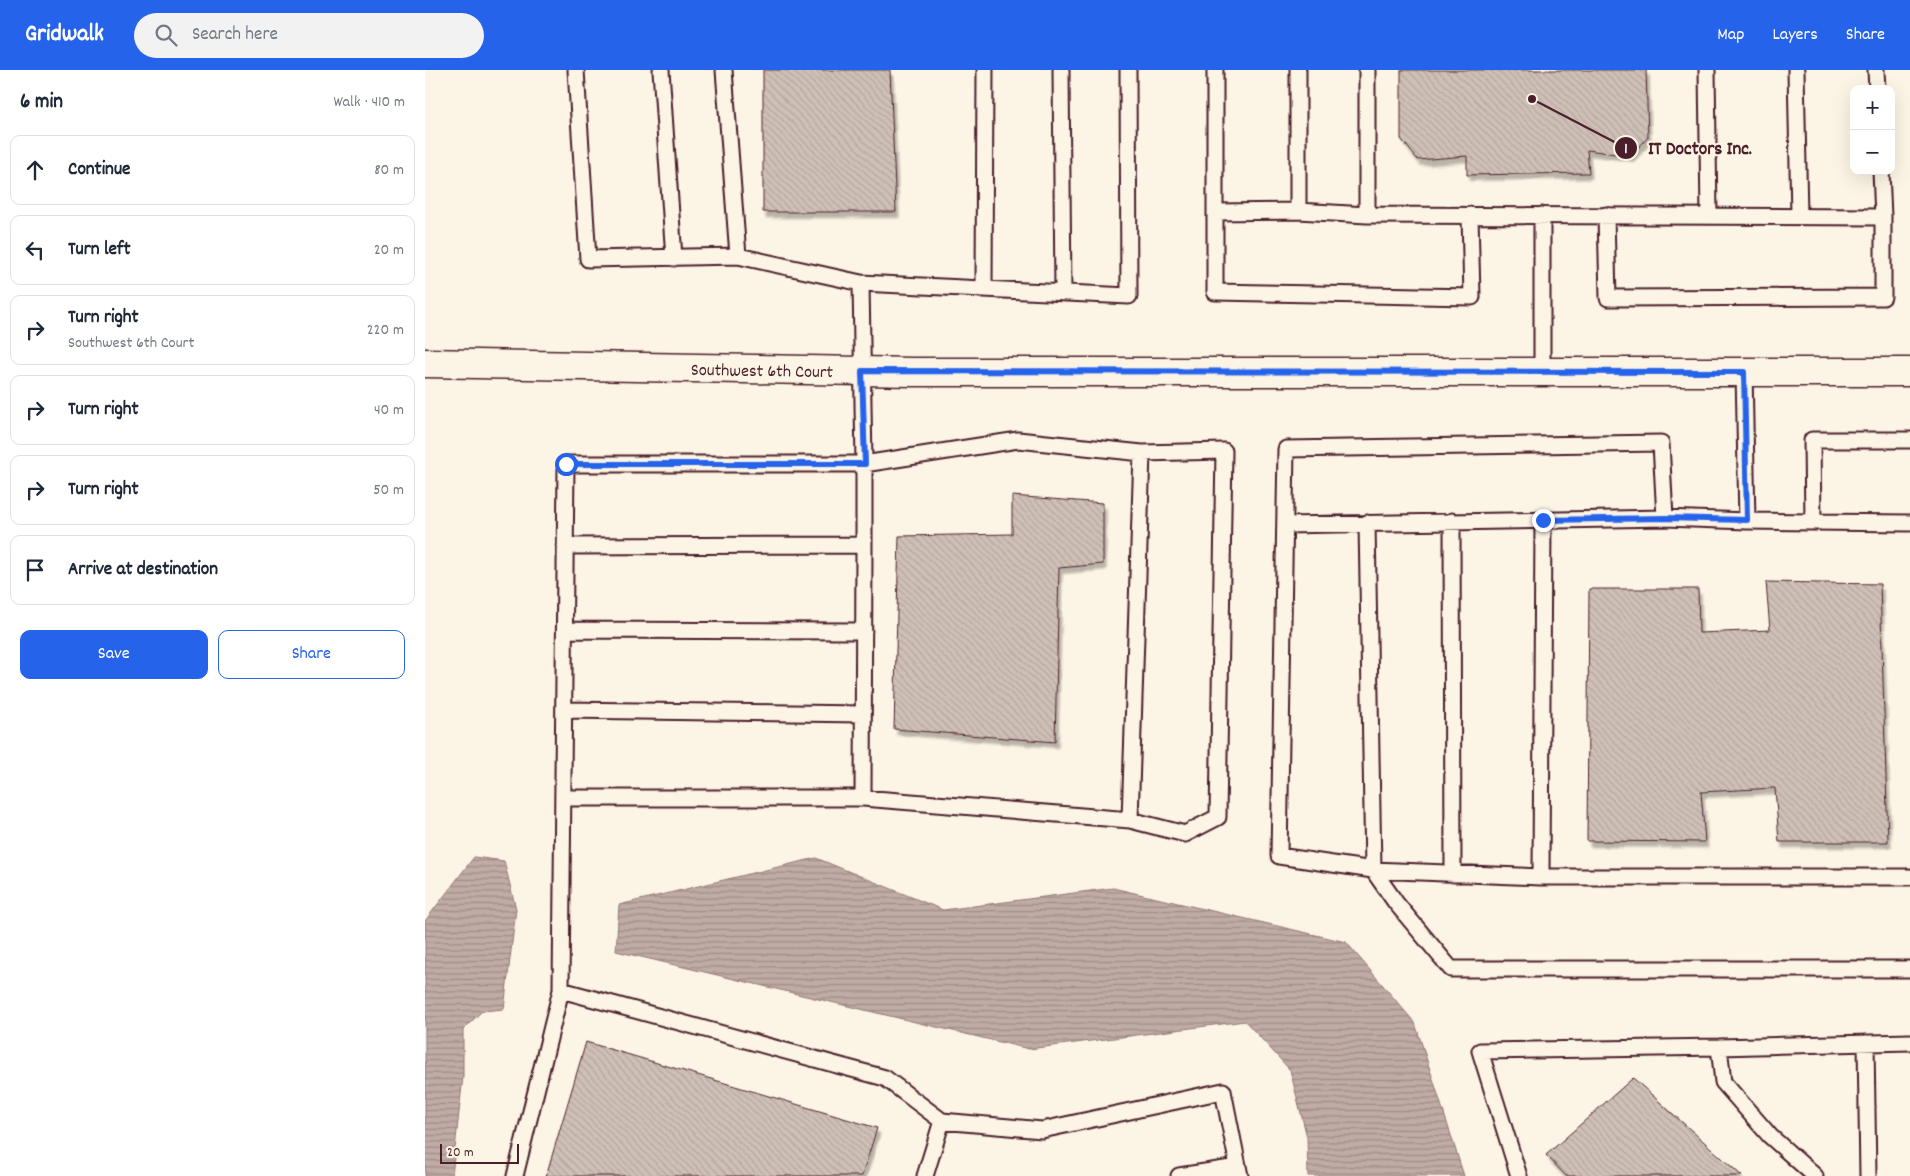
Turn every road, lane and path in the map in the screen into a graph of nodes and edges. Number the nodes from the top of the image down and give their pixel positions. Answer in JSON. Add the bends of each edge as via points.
{"nodes":[{"id":1,"x":576,"y":70,"type":"edge"},
{"id":2,"x":661,"y":70,"type":"edge"},
{"id":3,"x":724,"y":70,"type":"edge"},
{"id":4,"x":985,"y":70,"type":"edge"},
{"id":5,"x":1061,"y":70,"type":"edge"},
{"id":6,"x":1128,"y":70,"type":"edge"},
{"id":7,"x":1215,"y":70,"type":"edge"},
{"id":8,"x":1298,"y":70,"type":"edge"},
{"id":9,"x":1367,"y":70,"type":"edge"},
{"id":10,"x":1707,"y":70,"type":"edge"},
{"id":11,"x":1796,"y":70,"type":"edge"},
{"id":12,"x":1876,"y":70,"type":"edge"},
{"id":13,"x":1877,"y":85,"type":"edge"},
{"id":14,"x":1881,"y":175,"type":"edge"},
{"id":15,"x":1215,"y":212,"type":"junction"},
{"id":16,"x":1298,"y":212,"type":"junction"},
{"id":17,"x":1367,"y":214,"type":"junction"},
{"id":18,"x":1470,"y":215,"type":"junction"},
{"id":19,"x":1542,"y":215,"type":"junction"},
{"id":20,"x":1606,"y":215,"type":"junction"},
{"id":21,"x":1709,"y":216,"type":"junction"},
{"id":22,"x":1799,"y":216,"type":"junction"},
{"id":23,"x":1883,"y":217,"type":"junction"},
{"id":24,"x":738,"y":256,"type":"junction"},
{"id":25,"x":674,"y":258,"type":"junction"},
{"id":26,"x":861,"y":283,"type":"junction"},
{"id":27,"x":984,"y":289,"type":"junction"},
{"id":28,"x":1063,"y":293,"type":"junction"},
{"id":29,"x":425,"y":363,"type":"edge"},
{"id":30,"x":862,"y":371,"type":"junction"},
{"id":31,"x":1542,"y":372,"type":"junction"},
{"id":32,"x":1744,"y":372,"type":"junction"},
{"id":33,"x":1910,"y":372,"type":"edge"},
{"id":34,"x":1910,"y":440,"type":"edge"},
{"id":35,"x":1142,"y":453,"type":"junction"},
{"id":36,"x":865,"y":464,"type":"junction"},
{"id":37,"x":1665,"y":518,"type":"junction"},
{"id":38,"x":1543,"y":520,"type":"junction"},
{"id":39,"x":1747,"y":520,"type":"junction"},
{"id":40,"x":1452,"y":521,"type":"junction"},
{"id":41,"x":1813,"y":522,"type":"junction"},
{"id":42,"x":1367,"y":523,"type":"junction"},
{"id":43,"x":1910,"y":523,"type":"edge"},
{"id":44,"x":1285,"y":525,"type":"junction"},
{"id":45,"x":864,"y":545,"type":"junction"},
{"id":46,"x":565,"y":546,"type":"junction"},
{"id":47,"x":565,"y":630,"type":"junction"},
{"id":48,"x":864,"y":631,"type":"junction"},
{"id":49,"x":564,"y":710,"type":"junction"},
{"id":50,"x":863,"y":714,"type":"junction"},
{"id":51,"x":563,"y":798,"type":"junction"},
{"id":52,"x":863,"y":798,"type":"junction"},
{"id":53,"x":1130,"y":820,"type":"junction"},
{"id":54,"x":1373,"y":870,"type":"junction"},
{"id":55,"x":1453,"y":874,"type":"junction"},
{"id":56,"x":1541,"y":877,"type":"junction"},
{"id":57,"x":1910,"y":877,"type":"edge"},
{"id":58,"x":1910,"y":969,"type":"edge"},
{"id":59,"x":561,"y":990,"type":"junction"},
{"id":60,"x":1910,"y":1042,"type":"edge"},
{"id":61,"x":1866,"y":1043,"type":"junction"},
{"id":62,"x":1719,"y":1047,"type":"junction"},
{"id":63,"x":942,"y":1121,"type":"junction"},
{"id":64,"x":1239,"y":1172,"type":"edge"},
{"id":65,"x":515,"y":1176,"type":"edge"},
{"id":66,"x":925,"y":1176,"type":"edge"},
{"id":67,"x":1179,"y":1176,"type":"edge"},
{"id":68,"x":1519,"y":1176,"type":"edge"},
{"id":69,"x":1815,"y":1176,"type":"edge"},
{"id":70,"x":1868,"y":1176,"type":"edge"}],
"edges":[{"from":1,"to":25,"type":"lane","via":[[588,259]]},
{"from":2,"to":25,"type":"lane"},
{"from":3,"to":24,"type":"lane"},
{"from":4,"to":27,"type":"lane"},
{"from":5,"to":28,"type":"lane"},
{"from":6,"to":28,"type":"lane","via":[[1129,296]]},
{"from":7,"to":15,"type":"lane"},
{"from":8,"to":16,"type":"lane"},
{"from":9,"to":17,"type":"lane"},
{"from":10,"to":21,"type":"lane"},
{"from":11,"to":22,"type":"lane"},
{"from":12,"to":13,"type":"lane"},
{"from":14,"to":23,"type":"lane"},
{"from":15,"to":16,"type":"lane"},
{"from":15,"to":18,"type":"lane","via":[[1215,292],[1472,297]]},
{"from":16,"to":17,"type":"lane"},
{"from":17,"to":18,"type":"lane"},
{"from":18,"to":19,"type":"lane"},
{"from":19,"to":20,"type":"lane"},
{"from":19,"to":31,"type":"lane"},
{"from":20,"to":21,"type":"lane"},
{"from":20,"to":23,"type":"lane","via":[[1608,298],[1883,297]]},
{"from":21,"to":22,"type":"lane"},
{"from":22,"to":23,"type":"lane"},
{"from":24,"to":25,"type":"lane"},
{"from":24,"to":26,"type":"lane"},
{"from":26,"to":27,"type":"lane"},
{"from":26,"to":30,"type":"lane"},
{"from":27,"to":28,"type":"lane"},
{"from":29,"to":30,"type":"street","name":"Southwest 6th Court"},
{"from":30,"to":31,"type":"street","name":"Southwest 6th Court"},
{"from":30,"to":36,"type":"lane"},
{"from":31,"to":32,"type":"street","name":"Southwest 6th Court"},
{"from":32,"to":33,"type":"street","name":"Southwest 6th Court"},
{"from":32,"to":39,"type":"lane"},
{"from":34,"to":41,"type":"lane","via":[[1812,440]]},
{"from":35,"to":36,"type":"lane","via":[[1018,440]]},
{"from":35,"to":53,"type":"lane"},
{"from":35,"to":53,"type":"lane","via":[[1224,451],[1218,817],[1185,834]]},
{"from":36,"to":45,"type":"lane"},
{"from":36,"to":46,"type":"lane","via":[[566,464]]},
{"from":37,"to":38,"type":"lane"},
{"from":37,"to":39,"type":"lane"},
{"from":37,"to":44,"type":"lane","via":[[1661,443],[1286,449]]},
{"from":38,"to":40,"type":"lane"},
{"from":38,"to":56,"type":"lane"},
{"from":39,"to":41,"type":"lane"},
{"from":40,"to":42,"type":"lane"},
{"from":40,"to":55,"type":"lane"},
{"from":41,"to":43,"type":"lane"},
{"from":42,"to":44,"type":"lane"},
{"from":42,"to":54,"type":"lane"},
{"from":44,"to":54,"type":"lane","via":[[1279,856]]},
{"from":45,"to":46,"type":"lane"},
{"from":45,"to":48,"type":"lane"},
{"from":46,"to":47,"type":"lane"},
{"from":47,"to":48,"type":"lane"},
{"from":47,"to":49,"type":"lane"},
{"from":48,"to":50,"type":"lane"},
{"from":49,"to":50,"type":"lane"},
{"from":49,"to":51,"type":"lane"},
{"from":50,"to":52,"type":"lane"},
{"from":51,"to":52,"type":"lane"},
{"from":51,"to":59,"type":"lane"},
{"from":52,"to":53,"type":"lane"},
{"from":54,"to":55,"type":"lane"},
{"from":54,"to":58,"type":"lane","via":[[1451,969]]},
{"from":55,"to":56,"type":"lane"},
{"from":56,"to":57,"type":"lane"},
{"from":59,"to":63,"type":"lane","via":[[885,1078]]},
{"from":59,"to":65,"type":"lane"},
{"from":60,"to":61,"type":"lane"},
{"from":61,"to":62,"type":"lane"},
{"from":61,"to":70,"type":"lane"},
{"from":62,"to":68,"type":"lane","via":[[1480,1052]]},
{"from":62,"to":69,"type":"lane","via":[[1723,1082],[1770,1136]]},
{"from":63,"to":64,"type":"lane","via":[[1042,1130],[1223,1091]]},
{"from":63,"to":66,"type":"lane"},
{"from":64,"to":67,"type":"lane"}]}
